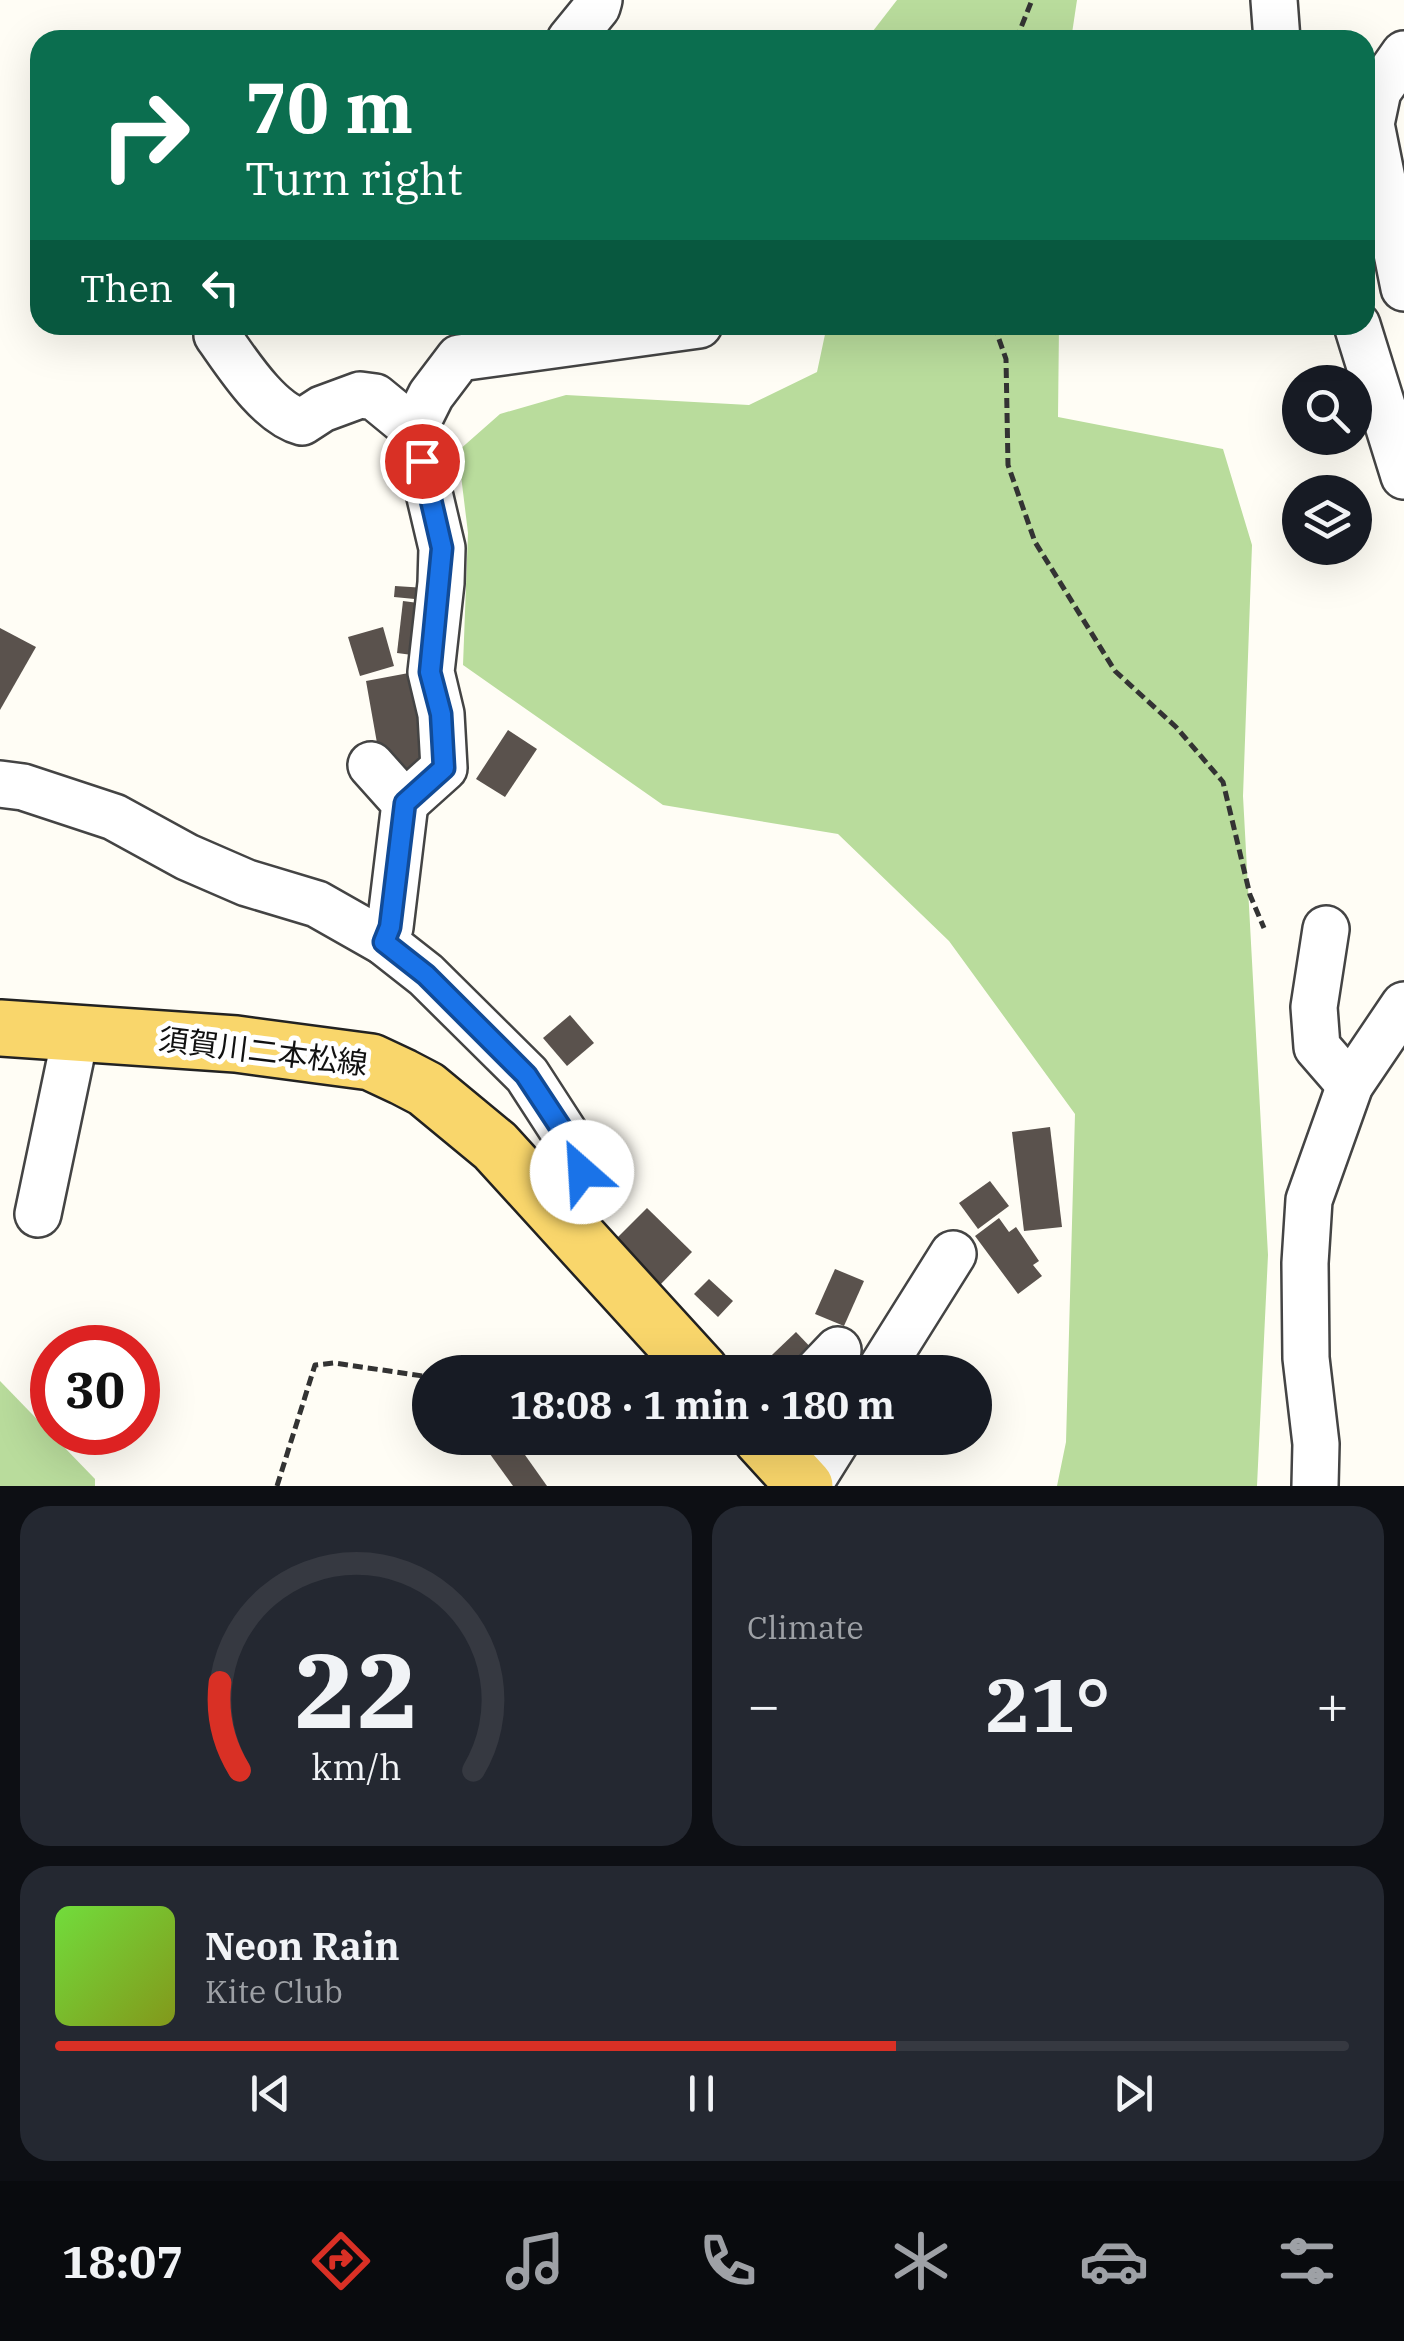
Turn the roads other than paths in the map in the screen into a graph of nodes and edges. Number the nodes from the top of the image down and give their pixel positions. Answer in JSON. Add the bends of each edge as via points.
{"nodes":[{"id":1,"x":599,"y":0,"type":"edge"},
{"id":2,"x":1274,"y":0,"type":"edge"},
{"id":3,"x":578,"y":30,"type":"edge"},
{"id":4,"x":1276,"y":30,"type":"edge"},
{"id":5,"x":1404,"y":54,"type":"edge"},
{"id":6,"x":1375,"y":104,"type":"edge"},
{"id":7,"x":1375,"y":148,"type":"edge"},
{"id":8,"x":1404,"y":288,"type":"edge"},
{"id":9,"x":217,"y":335,"type":"dead end"},
{"id":10,"x":549,"y":335,"type":"edge"},
{"id":11,"x":1360,"y":335,"type":"edge"},
{"id":12,"x":458,"y":341,"type":"edge"},
{"id":13,"x":1404,"y":346,"type":"edge"},
{"id":14,"x":1375,"y":386,"type":"junction"},
{"id":15,"x":414,"y":428,"type":"junction"},
{"id":16,"x":1404,"y":476,"type":"edge"},
{"id":17,"x":371,"y":766,"type":"dead end"},
{"id":18,"x":0,"y":784,"type":"edge"},
{"id":19,"x":405,"y":803,"type":"junction"},
{"id":20,"x":1326,"y":929,"type":"dead end"},
{"id":21,"x":384,"y":942,"type":"junction"},
{"id":22,"x":1404,"y":1004,"type":"edge"},
{"id":23,"x":0,"y":1028,"type":"edge"},
{"id":24,"x":76,"y":1033,"type":"junction"},
{"id":25,"x":1350,"y":1085,"type":"junction"},
{"id":26,"x":554,"y":1208,"type":"junction"},
{"id":27,"x":38,"y":1214,"type":"dead end"},
{"id":28,"x":953,"y":1254,"type":"dead end"},
{"id":29,"x":686,"y":1355,"type":"edge"},
{"id":30,"x":889,"y":1355,"type":"edge"},
{"id":31,"x":777,"y":1455,"type":"edge"},
{"id":32,"x":827,"y":1455,"type":"edge"},
{"id":33,"x":806,"y":1486,"type":"edge"},
{"id":34,"x":1315,"y":1486,"type":"edge"}],
"edges":[{"from":1,"to":3,"type":"street"},
{"from":2,"to":4,"type":"street"},
{"from":5,"to":6,"type":"street"},
{"from":7,"to":8,"type":"street"},
{"from":9,"to":15,"type":"street","via":[[248,379],[290,419],[302,422],[360,395],[375,397]]},
{"from":10,"to":12,"type":"street"},
{"from":11,"to":14,"type":"street"},
{"from":12,"to":15,"type":"street"},
{"from":13,"to":14,"type":"street"},
{"from":14,"to":16,"type":"street"},
{"from":15,"to":19,"type":"street","via":[[442,548],[430,672],[444,768]]},
{"from":17,"to":19,"type":"street"},
{"from":18,"to":21,"type":"street","via":[[114,817],[186,857],[318,904]]},
{"from":19,"to":21,"type":"street"},
{"from":20,"to":25,"type":"street","via":[[1314,1007],[1317,1047]]},
{"from":21,"to":26,"type":"street","via":[[526,1075],[582,1160],[582,1172]]},
{"from":22,"to":25,"type":"street"},
{"from":23,"to":24,"type":"main road","name":"須賀川二本松線"},
{"from":24,"to":26,"type":"main road","name":"須賀川二本松線","via":[[371,1062],[440,1100]]},
{"from":24,"to":27,"type":"street"},
{"from":25,"to":34,"type":"street","via":[[1309,1200],[1306,1358]]},
{"from":26,"to":29,"type":"main road","name":"須賀川二本松線"},
{"from":28,"to":30,"type":"street"},
{"from":31,"to":33,"type":"main road"},
{"from":32,"to":33,"type":"street"}]}
